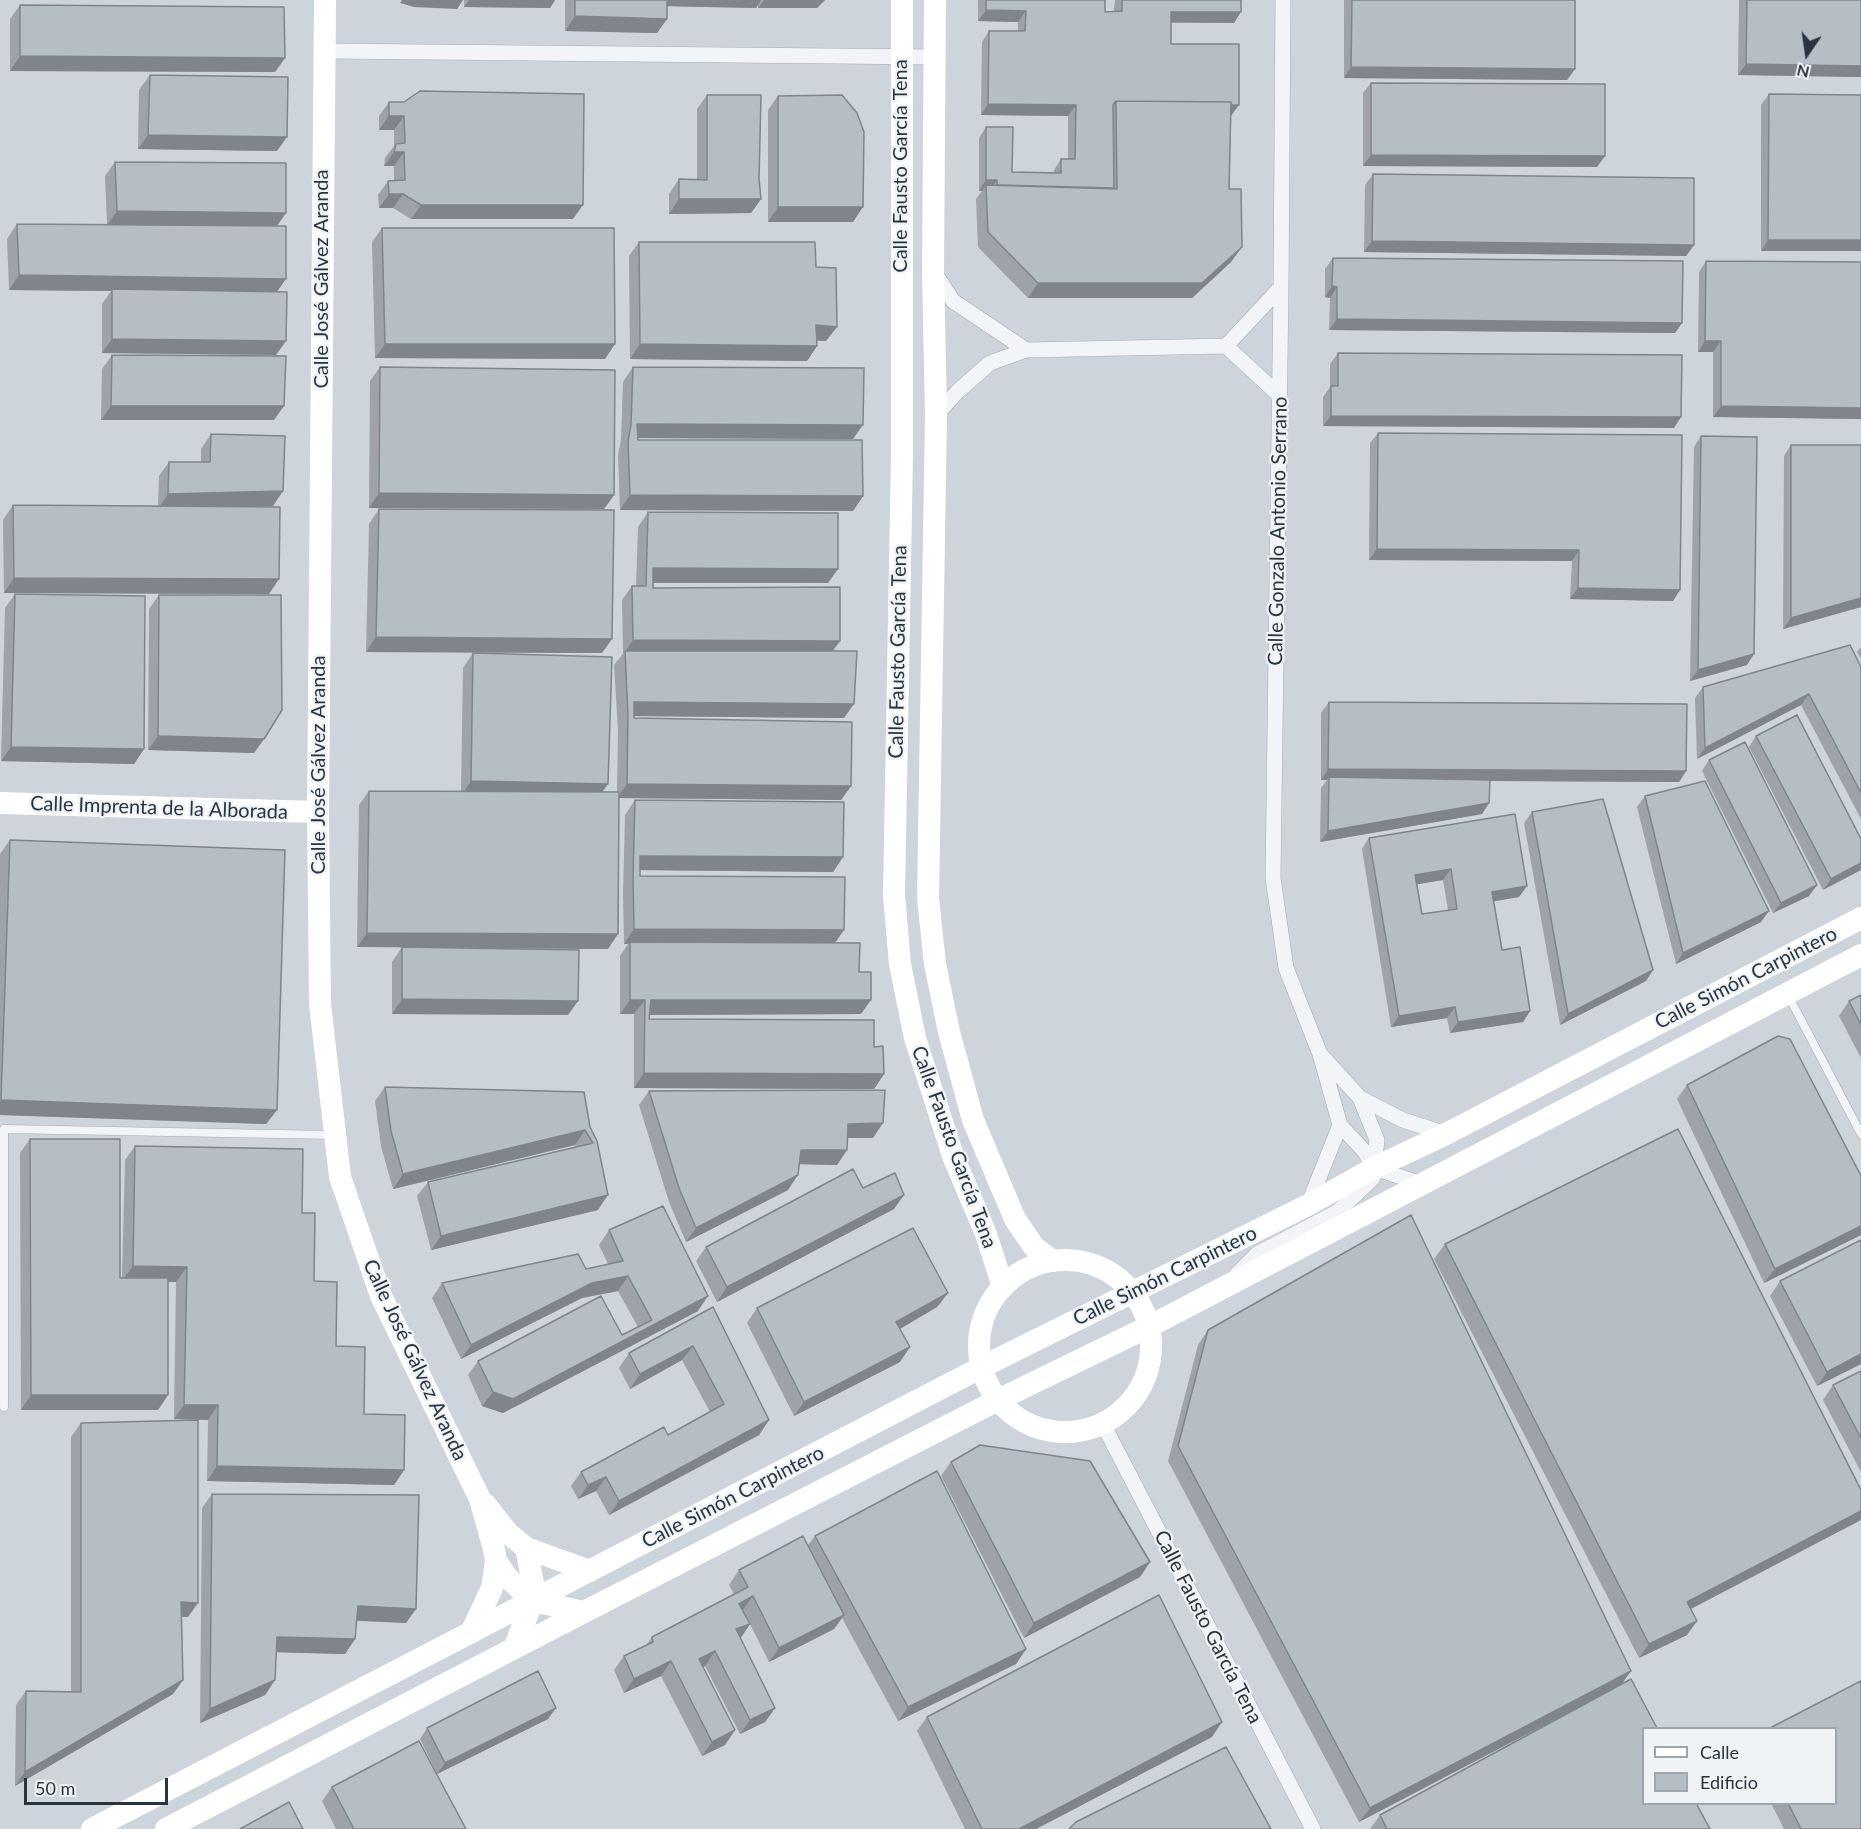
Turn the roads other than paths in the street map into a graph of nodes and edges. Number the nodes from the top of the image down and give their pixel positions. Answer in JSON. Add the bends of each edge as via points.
{"nodes":[{"id":1,"x":325,"y":0,"type":"edge"},
{"id":2,"x":902,"y":0,"type":"edge"},
{"id":3,"x":935,"y":0,"type":"edge"},
{"id":4,"x":1282,"y":0,"type":"edge"},
{"id":5,"x":324,"y":51,"type":"junction"},
{"id":6,"x":901,"y":56,"type":"junction"},
{"id":7,"x":934,"y":57,"type":"junction"},
{"id":8,"x":933,"y":271,"type":"junction"},
{"id":9,"x":1281,"y":287,"type":"junction"},
{"id":10,"x":1226,"y":346,"type":"junction"},
{"id":11,"x":1026,"y":350,"type":"junction"},
{"id":12,"x":1280,"y":396,"type":"junction"},
{"id":13,"x":936,"y":415,"type":"junction"},
{"id":14,"x":0,"y":803,"type":"edge"},
{"id":15,"x":318,"y":812,"type":"junction"},
{"id":16,"x":1861,"y":918,"type":"edge"},
{"id":17,"x":1861,"y":955,"type":"edge"},
{"id":18,"x":1787,"y":994,"type":"junction"},
{"id":19,"x":1632,"y":1037,"type":"junction"},
{"id":20,"x":1320,"y":1054,"type":"junction"},
{"id":21,"x":1594,"y":1057,"type":"junction"},
{"id":22,"x":1648,"y":1066,"type":"junction"},
{"id":23,"x":1610,"y":1086,"type":"junction"},
{"id":24,"x":1360,"y":1098,"type":"junction"},
{"id":25,"x":1340,"y":1125,"type":"junction"},
{"id":26,"x":1446,"y":1134,"type":"junction"},
{"id":27,"x":1861,"y":1134,"type":"edge"},
{"id":28,"x":335,"y":1135,"type":"junction"},
{"id":29,"x":1374,"y":1168,"type":"junction"},
{"id":30,"x":1422,"y":1184,"type":"junction"},
{"id":31,"x":1308,"y":1205,"type":"junction"},
{"id":32,"x":1053,"y":1261,"type":"junction"},
{"id":33,"x":1003,"y":1287,"type":"junction"},
{"id":34,"x":1225,"y":1287,"type":"junction"},
{"id":35,"x":1132,"y":1291,"type":"junction"},
{"id":36,"x":1150,"y":1326,"type":"junction"},
{"id":37,"x":982,"y":1368,"type":"junction"},
{"id":38,"x":998,"y":1400,"type":"junction"},
{"id":39,"x":4,"y":1407,"type":"dead end"},
{"id":40,"x":1103,"y":1424,"type":"junction"},
{"id":41,"x":480,"y":1499,"type":"junction"},
{"id":42,"x":526,"y":1548,"type":"junction"},
{"id":43,"x":496,"y":1561,"type":"junction"},
{"id":44,"x":590,"y":1571,"type":"junction"},
{"id":45,"x":533,"y":1601,"type":"junction"},
{"id":46,"x":584,"y":1612,"type":"junction"},
{"id":47,"x":471,"y":1633,"type":"junction"},
{"id":48,"x":514,"y":1648,"type":"junction"},
{"id":49,"x":92,"y":1829,"type":"edge"},
{"id":50,"x":166,"y":1829,"type":"edge"},
{"id":51,"x":1313,"y":1829,"type":"edge"}],
"edges":[{"from":1,"to":5,"type":"street","name":"Calle José Gálvez Aranda"},
{"from":2,"to":6,"type":"street","name":"Calle Fausto García Tena"},
{"from":3,"to":7,"type":"street","name":"Calle Fausto García Tena"},
{"from":4,"to":9,"type":"street","name":"Calle Gonzalo Antonio Serrano"},
{"from":5,"to":6,"type":"street"},
{"from":5,"to":15,"type":"street","name":"Calle José Gálvez Aranda"},
{"from":6,"to":7,"type":"street"},
{"from":6,"to":33,"type":"street","name":"Calle Fausto García Tena","via":[[902,454],[894,895],[900,964],[915,1038],[952,1156],[986,1234]]},
{"from":7,"to":8,"type":"street","name":"Calle Fausto García Tena"},
{"from":8,"to":11,"type":"street","via":[[953,301]]},
{"from":8,"to":13,"type":"street","name":"Calle Fausto García Tena"},
{"from":9,"to":10,"type":"street"},
{"from":9,"to":12,"type":"street","name":"Calle Gonzalo Antonio Serrano"},
{"from":10,"to":11,"type":"street"},
{"from":10,"to":12,"type":"street"},
{"from":11,"to":13,"type":"street","via":[[990,363]]},
{"from":12,"to":20,"type":"street","name":"Calle Gonzalo Antonio Serrano","via":[[1273,878],[1286,968]]},
{"from":13,"to":32,"type":"street","name":"Calle Fausto García Tena","via":[[928,898],[935,964],[973,1120],[1015,1220],[1034,1246]]},
{"from":14,"to":15,"type":"street","name":"Calle Imprenta de la Alborada"},
{"from":15,"to":28,"type":"street","name":"Calle José Gálvez Aranda","via":[[320,1004]]},
{"from":16,"to":19,"type":"street","name":"Calle Simón Carpintero"},
{"from":17,"to":18,"type":"street","name":"Calle Simón Carpintero"},
{"from":18,"to":22,"type":"street","name":"Calle Simón Carpintero"},
{"from":18,"to":27,"type":"lane"},
{"from":19,"to":21,"type":"street","name":"Calle Simón Carpintero"},
{"from":19,"to":22,"type":"street","name":"Calle Simón Carpintero","via":[[1626,1048],[1627,1059]]},
{"from":20,"to":24,"type":"street","name":"Calle Gonzalo Antonio Serrano"},
{"from":20,"to":25,"type":"street","name":"Calle Gonzalo Antonio Serrano"},
{"from":21,"to":23,"type":"street","via":[[1616,1062],[1618,1072]]},
{"from":21,"to":26,"type":"street","name":"Calle Simón Carpintero"},
{"from":22,"to":23,"type":"street","name":"Calle Simón Carpintero"},
{"from":23,"to":30,"type":"street","name":"Calle Simón Carpintero"},
{"from":24,"to":26,"type":"street","name":"Calle Gonzalo Antonio Serrano","via":[[1403,1120]]},
{"from":24,"to":29,"type":"street","name":"Calle Gonzalo Antonio Serrano","via":[[1377,1140]]},
{"from":25,"to":29,"type":"street","name":"Calle Gonzalo Antonio Serrano"},
{"from":25,"to":31,"type":"street"},
{"from":26,"to":29,"type":"street","name":"Calle Simón Carpintero"},
{"from":28,"to":39,"type":"lane","via":[[4,1129]]},
{"from":28,"to":41,"type":"street","name":"Calle José Gálvez Aranda","via":[[340,1177],[381,1296]]},
{"from":29,"to":30,"type":"street"},
{"from":29,"to":31,"type":"street","name":"Calle Simón Carpintero"},
{"from":29,"to":34,"type":"street","name":"Calle Simón Carpintero","via":[[1373,1178],[1337,1212],[1257,1254]]},
{"from":30,"to":34,"type":"street","name":"Calle Simón Carpintero"},
{"from":31,"to":35,"type":"street","name":"Calle Simón Carpintero"},
{"from":32,"to":33,"type":"street","via":[[1026,1270]]},
{"from":32,"to":35,"type":"street","via":[[1092,1265],[1110,1272]]},
{"from":33,"to":37,"type":"street","via":[[986,1311],[979,1339]]},
{"from":34,"to":36,"type":"street","name":"Calle Simón Carpintero"},
{"from":35,"to":36,"type":"street"},
{"from":35,"to":37,"type":"street","name":"Calle Simón Carpintero"},
{"from":36,"to":38,"type":"street","name":"Calle Simón Carpintero"},
{"from":36,"to":40,"type":"street","via":[[1152,1355],[1144,1383],[1127,1407]]},
{"from":37,"to":38,"type":"street"},
{"from":37,"to":44,"type":"street","name":"Calle Simón Carpintero"},
{"from":38,"to":40,"type":"street","via":[[1020,1419],[1046,1430],[1075,1432]]},
{"from":38,"to":46,"type":"street","name":"Calle Simón Carpintero"},
{"from":40,"to":51,"type":"street","name":"Calle Fausto García Tena"},
{"from":41,"to":42,"type":"street","name":"Calle José Gálvez Aranda"},
{"from":41,"to":43,"type":"street","name":"Calle José Gálvez Aranda"},
{"from":42,"to":44,"type":"street","name":"Calle José Gálvez Aranda"},
{"from":42,"to":45,"type":"street"},
{"from":43,"to":45,"type":"street","via":[[507,1578]]},
{"from":43,"to":47,"type":"street","name":"Calle José Gálvez Aranda","via":[[492,1588]]},
{"from":44,"to":45,"type":"street","name":"Calle Simón Carpintero"},
{"from":45,"to":46,"type":"street"},
{"from":45,"to":47,"type":"street","name":"Calle Simón Carpintero"},
{"from":45,"to":48,"type":"street"},
{"from":46,"to":48,"type":"street","name":"Calle Simón Carpintero"},
{"from":47,"to":49,"type":"street","name":"Calle Simón Carpintero"},
{"from":48,"to":50,"type":"street","name":"Calle Simón Carpintero"}]}
